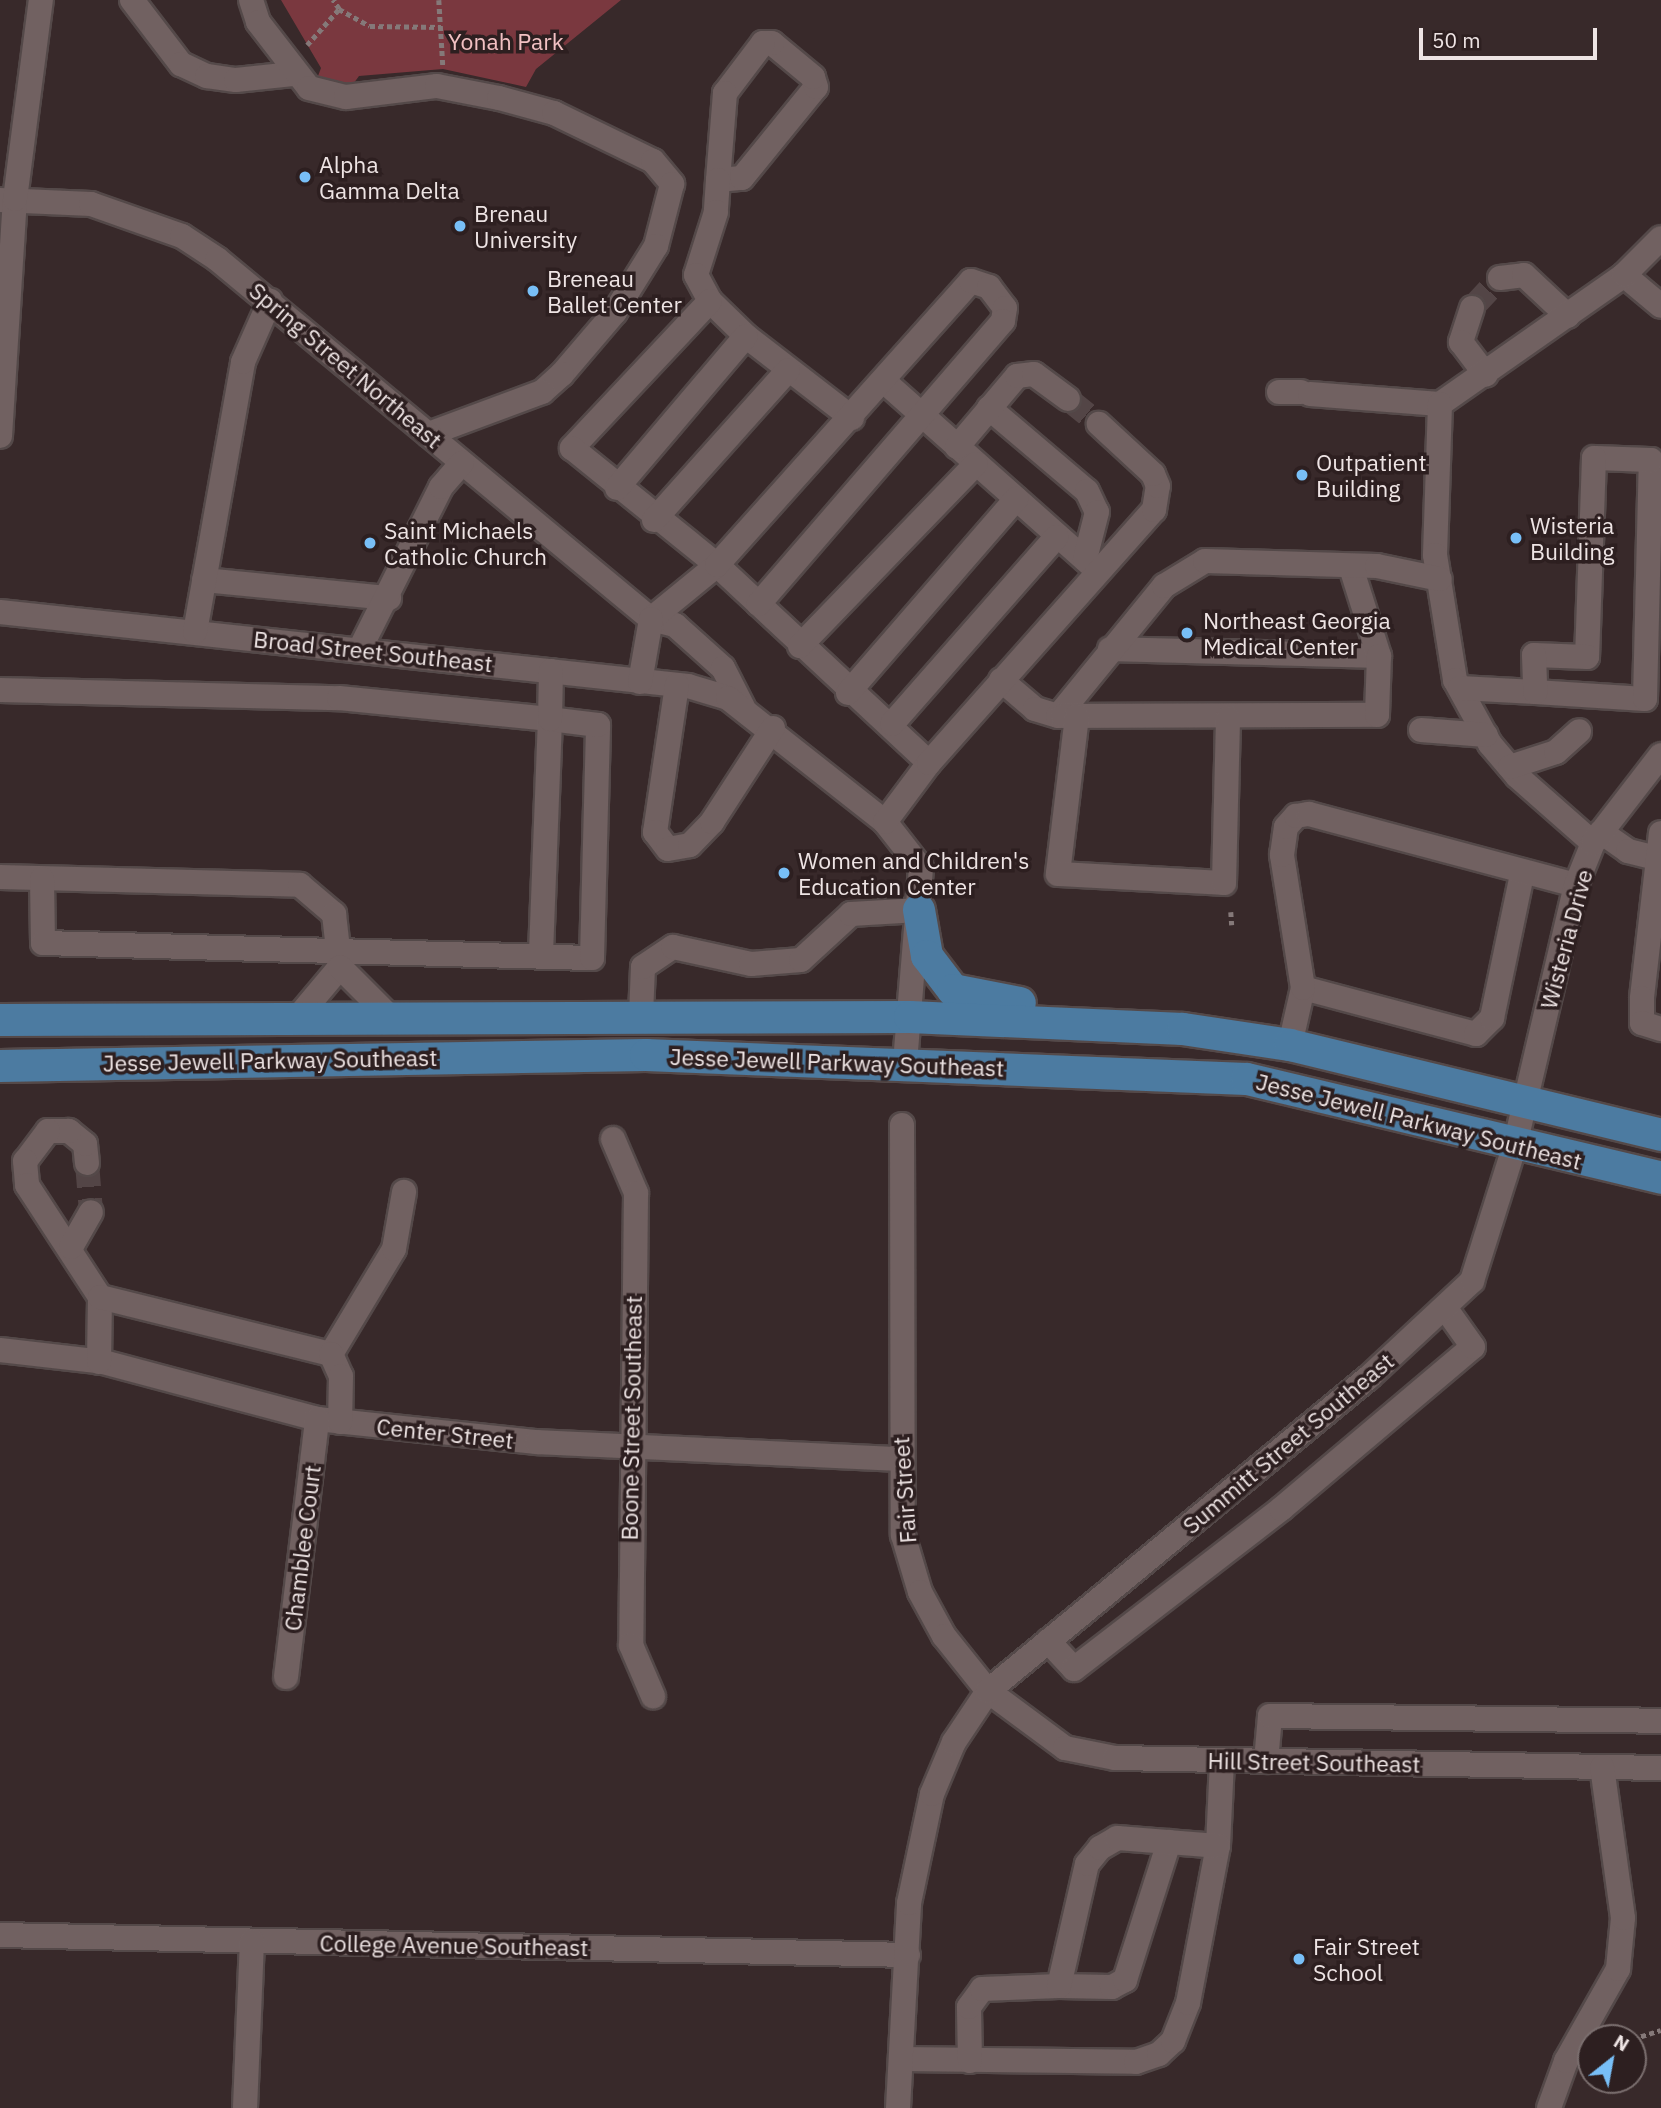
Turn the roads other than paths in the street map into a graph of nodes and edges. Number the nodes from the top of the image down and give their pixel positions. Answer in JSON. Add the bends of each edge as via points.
{"nodes":[{"id":1,"x":41,"y":0,"type":"edge"},
{"id":2,"x":132,"y":0,"type":"edge"},
{"id":3,"x":251,"y":0,"type":"edge"},
{"id":4,"x":293,"y":74,"type":"junction"},
{"id":5,"x":718,"y":180,"type":"junction"},
{"id":6,"x":8,"y":200,"type":"edge"},
{"id":7,"x":1661,"y":238,"type":"edge"},
{"id":8,"x":1625,"y":275,"type":"junction"},
{"id":9,"x":1500,"y":278,"type":"dead end"},
{"id":10,"x":270,"y":301,"type":"junction"},
{"id":11,"x":710,"y":302,"type":"junction"},
{"id":12,"x":1661,"y":306,"type":"edge"},
{"id":13,"x":1472,"y":308,"type":"tunnel mouth"},
{"id":14,"x":1568,"y":316,"type":"junction"},
{"id":15,"x":747,"y":336,"type":"junction"},
{"id":16,"x":3,"y":347,"type":"edge"},
{"id":17,"x":788,"y":370,"type":"junction"},
{"id":18,"x":1486,"y":375,"type":"junction"},
{"id":19,"x":886,"y":383,"type":"junction"},
{"id":20,"x":1297,"y":392,"type":"dead end"},
{"id":21,"x":1068,"y":399,"type":"tunnel mouth"},
{"id":22,"x":1440,"y":404,"type":"junction"},
{"id":23,"x":989,"y":408,"type":"junction"},
{"id":24,"x":0,"y":418,"type":"edge"},
{"id":25,"x":852,"y":418,"type":"junction"},
{"id":26,"x":923,"y":418,"type":"junction"},
{"id":27,"x":1099,"y":424,"type":"tunnel mouth"},
{"id":28,"x":429,"y":433,"type":"junction"},
{"id":29,"x":0,"y":436,"type":"edge"},
{"id":30,"x":957,"y":447,"type":"junction"},
{"id":31,"x":462,"y":463,"type":"junction"},
{"id":32,"x":976,"y":464,"type":"junction"},
{"id":33,"x":617,"y":488,"type":"junction"},
{"id":34,"x":1016,"y":499,"type":"junction"},
{"id":35,"x":654,"y":520,"type":"junction"},
{"id":36,"x":1056,"y":537,"type":"junction"},
{"id":37,"x":717,"y":565,"type":"junction"},
{"id":38,"x":1092,"y":565,"type":"junction"},
{"id":39,"x":1351,"y":567,"type":"junction"},
{"id":40,"x":1440,"y":579,"type":"junction"},
{"id":41,"x":204,"y":580,"type":"junction"},
{"id":42,"x":390,"y":598,"type":"junction"},
{"id":43,"x":759,"y":604,"type":"junction"},
{"id":44,"x":0,"y":612,"type":"edge"},
{"id":45,"x":651,"y":619,"type":"junction"},
{"id":46,"x":195,"y":632,"type":"junction"},
{"id":47,"x":800,"y":646,"type":"junction"},
{"id":48,"x":360,"y":649,"type":"junction"},
{"id":49,"x":1110,"y":649,"type":"junction"},
{"id":50,"x":1379,"y":656,"type":"junction"},
{"id":51,"x":551,"y":671,"type":"junction"},
{"id":52,"x":1001,"y":680,"type":"junction"},
{"id":53,"x":640,"y":682,"type":"junction"},
{"id":54,"x":677,"y":685,"type":"junction"},
{"id":55,"x":1460,"y":688,"type":"junction"},
{"id":56,"x":0,"y":690,"type":"edge"},
{"id":57,"x":1535,"y":692,"type":"junction"},
{"id":58,"x":848,"y":693,"type":"junction"},
{"id":59,"x":743,"y":706,"type":"junction"},
{"id":60,"x":1067,"y":716,"type":"junction"},
{"id":61,"x":1228,"y":718,"type":"junction"},
{"id":62,"x":550,"y":719,"type":"junction"},
{"id":63,"x":891,"y":724,"type":"junction"},
{"id":64,"x":773,"y":728,"type":"junction"},
{"id":65,"x":1421,"y":730,"type":"dead end"},
{"id":66,"x":1579,"y":731,"type":"dead end"},
{"id":67,"x":1486,"y":735,"type":"junction"},
{"id":68,"x":1661,"y":755,"type":"edge"},
{"id":69,"x":929,"y":763,"type":"junction"},
{"id":70,"x":1510,"y":767,"type":"junction"},
{"id":71,"x":885,"y":822,"type":"junction"},
{"id":72,"x":1661,"y":833,"type":"edge"},
{"id":73,"x":1597,"y":837,"type":"junction"},
{"id":74,"x":1657,"y":858,"type":"junction"},
{"id":75,"x":1522,"y":875,"type":"junction"},
{"id":76,"x":0,"y":877,"type":"edge"},
{"id":77,"x":42,"y":879,"type":"junction"},
{"id":78,"x":1576,"y":885,"type":"junction"},
{"id":79,"x":919,"y":911,"type":"junction"},
{"id":80,"x":541,"y":956,"type":"junction"},
{"id":81,"x":339,"y":958,"type":"junction"},
{"id":82,"x":1303,"y":988,"type":"junction"},
{"id":83,"x":641,"y":1015,"type":"junction"},
{"id":84,"x":389,"y":1016,"type":"junction"},
{"id":85,"x":298,"y":1017,"type":"junction"},
{"id":86,"x":910,"y":1017,"type":"junction"},
{"id":87,"x":0,"y":1020,"type":"edge"},
{"id":88,"x":1183,"y":1029,"type":"junction"},
{"id":89,"x":1661,"y":1029,"type":"edge"},
{"id":90,"x":1290,"y":1045,"type":"junction"},
{"id":91,"x":905,"y":1064,"type":"junction"},
{"id":92,"x":0,"y":1066,"type":"edge"},
{"id":93,"x":1525,"y":1102,"type":"junction"},
{"id":94,"x":902,"y":1125,"type":"dead end"},
{"id":95,"x":1661,"y":1135,"type":"edge"},
{"id":96,"x":613,"y":1139,"type":"dead end"},
{"id":97,"x":1515,"y":1145,"type":"junction"},
{"id":98,"x":87,"y":1163,"type":"tunnel mouth"},
{"id":99,"x":1661,"y":1178,"type":"edge"},
{"id":100,"x":404,"y":1192,"type":"dead end"},
{"id":101,"x":91,"y":1212,"type":"tunnel mouth"},
{"id":102,"x":71,"y":1247,"type":"junction"},
{"id":103,"x":100,"y":1297,"type":"junction"},
{"id":104,"x":1446,"y":1309,"type":"junction"},
{"id":105,"x":0,"y":1350,"type":"edge"},
{"id":106,"x":331,"y":1354,"type":"junction"},
{"id":107,"x":99,"y":1362,"type":"junction"},
{"id":108,"x":328,"y":1420,"type":"junction"},
{"id":109,"x":628,"y":1446,"type":"junction"},
{"id":110,"x":899,"y":1459,"type":"junction"},
{"id":111,"x":1048,"y":1641,"type":"junction"},
{"id":112,"x":286,"y":1677,"type":"dead end"},
{"id":113,"x":988,"y":1691,"type":"junction"},
{"id":114,"x":653,"y":1696,"type":"dead end"},
{"id":115,"x":1661,"y":1721,"type":"edge"},
{"id":116,"x":1222,"y":1760,"type":"junction"},
{"id":117,"x":1266,"y":1761,"type":"junction"},
{"id":118,"x":1602,"y":1767,"type":"junction"},
{"id":119,"x":1661,"y":1768,"type":"edge"},
{"id":120,"x":1170,"y":1842,"type":"junction"},
{"id":121,"x":1217,"y":1846,"type":"junction"},
{"id":122,"x":0,"y":1935,"type":"edge"},
{"id":123,"x":252,"y":1941,"type":"junction"},
{"id":124,"x":908,"y":1955,"type":"junction"},
{"id":125,"x":1059,"y":1986,"type":"junction"},
{"id":126,"x":901,"y":2059,"type":"junction"},
{"id":127,"x":970,"y":2061,"type":"junction"},
{"id":128,"x":245,"y":2108,"type":"edge"},
{"id":129,"x":898,"y":2108,"type":"edge"},
{"id":130,"x":1549,"y":2108,"type":"edge"}],
"edges":[{"from":1,"to":6,"type":"street"},
{"from":2,"to":4,"type":"street","via":[[158,39],[190,68],[236,80]]},
{"from":3,"to":4,"type":"street","via":[[258,22]]},
{"from":4,"to":28,"type":"street","via":[[309,88],[346,97],[437,86],[554,113],[653,161],[672,184],[662,231],[615,312],[542,393]]},
{"from":5,"to":5,"type":"street","via":[[725,93],[763,43],[772,43],[813,76],[816,87],[742,178]]},
{"from":5,"to":11,"type":"street","via":[[716,212],[696,275]]},
{"from":6,"to":10,"type":"street","name":"Spring Street Northeast","via":[[91,204],[181,236]]},
{"from":6,"to":16,"type":"street"},
{"from":7,"to":8,"type":"street"},
{"from":8,"to":12,"type":"street"},
{"from":8,"to":14,"type":"street"},
{"from":9,"to":14,"type":"street","via":[[1524,275]]},
{"from":10,"to":28,"type":"street","name":"Spring Street Northeast"},
{"from":10,"to":41,"type":"street","via":[[243,362]]},
{"from":11,"to":15,"type":"street"},
{"from":11,"to":33,"type":"street","via":[[572,448]]},
{"from":13,"to":18,"type":"street","via":[[1461,342]]},
{"from":14,"to":18,"type":"street"},
{"from":15,"to":17,"type":"street"},
{"from":15,"to":33,"type":"street"},
{"from":16,"to":24,"type":"street"},
{"from":17,"to":25,"type":"street"},
{"from":17,"to":35,"type":"street"},
{"from":18,"to":22,"type":"street"},
{"from":19,"to":25,"type":"street"},
{"from":19,"to":26,"type":"street"},
{"from":19,"to":26,"type":"street","via":[[971,281],[989,287],[1005,308],[1003,321]]},
{"from":20,"to":22,"type":"street"},
{"from":21,"to":23,"type":"street","via":[[1034,374],[1007,383]]},
{"from":22,"to":40,"type":"street","via":[[1435,555]]},
{"from":23,"to":30,"type":"street"},
{"from":23,"to":38,"type":"street","via":[[1087,491],[1097,512]]},
{"from":24,"to":29,"type":"street"},
{"from":25,"to":37,"type":"street"},
{"from":26,"to":30,"type":"street"},
{"from":26,"to":43,"type":"street"},
{"from":27,"to":38,"type":"street","via":[[1153,474],[1158,498]]},
{"from":28,"to":31,"type":"street","name":"Spring Street Northeast"},
{"from":30,"to":32,"type":"street"},
{"from":31,"to":42,"type":"street","via":[[441,488]]},
{"from":31,"to":45,"type":"street","name":"Spring Street Northeast"},
{"from":32,"to":34,"type":"street"},
{"from":32,"to":47,"type":"street"},
{"from":33,"to":35,"type":"street"},
{"from":34,"to":36,"type":"street"},
{"from":34,"to":58,"type":"street"},
{"from":35,"to":37,"type":"street"},
{"from":36,"to":38,"type":"street"},
{"from":36,"to":63,"type":"street"},
{"from":37,"to":43,"type":"street"},
{"from":37,"to":45,"type":"street"},
{"from":38,"to":52,"type":"street"},
{"from":39,"to":40,"type":"street"},
{"from":39,"to":49,"type":"street","via":[[1205,561],[1164,586]]},
{"from":39,"to":50,"type":"street"},
{"from":40,"to":55,"type":"street","via":[[1443,638]]},
{"from":41,"to":42,"type":"street"},
{"from":41,"to":46,"type":"street"},
{"from":42,"to":48,"type":"street"},
{"from":43,"to":47,"type":"street"},
{"from":44,"to":46,"type":"street","name":"Broad Street Southeast"},
{"from":45,"to":53,"type":"street"},
{"from":45,"to":59,"type":"street","name":"Spring Street Northeast","via":[[675,625],[723,668]]},
{"from":46,"to":48,"type":"street","name":"Broad Street Southeast"},
{"from":47,"to":58,"type":"street"},
{"from":48,"to":51,"type":"street","name":"Broad Street Southeast"},
{"from":49,"to":50,"type":"street"},
{"from":49,"to":60,"type":"street"},
{"from":50,"to":61,"type":"street","via":[[1377,715]]},
{"from":51,"to":53,"type":"street","name":"Broad Street Southeast"},
{"from":51,"to":62,"type":"street"},
{"from":52,"to":60,"type":"street","via":[[1035,709]]},
{"from":52,"to":69,"type":"street"},
{"from":53,"to":54,"type":"street","name":"Broad Street Southeast"},
{"from":54,"to":59,"type":"street","name":"Broad Street Southeast"},
{"from":54,"to":64,"type":"street","via":[[655,832],[668,849],[690,845],[712,822]]},
{"from":55,"to":57,"type":"street"},
{"from":55,"to":67,"type":"street"},
{"from":56,"to":62,"type":"street","via":[[339,698]]},
{"from":57,"to":57,"type":"street","via":[[1645,698],[1651,460],[1594,458],[1587,657],[1534,655]]},
{"from":58,"to":63,"type":"street"},
{"from":59,"to":64,"type":"street","name":"Spring Street Northeast"},
{"from":60,"to":61,"type":"street"},
{"from":60,"to":61,"type":"street","via":[[1058,874],[1224,883]]},
{"from":62,"to":80,"type":"street"},
{"from":62,"to":80,"type":"street","via":[[598,725],[592,958]]},
{"from":63,"to":69,"type":"street"},
{"from":64,"to":71,"type":"street","name":"Spring Street Northeast"},
{"from":65,"to":67,"type":"street"},
{"from":66,"to":70,"type":"street","via":[[1556,752]]},
{"from":67,"to":70,"type":"street"},
{"from":68,"to":73,"type":"street","name":"Wisteria Drive"},
{"from":69,"to":71,"type":"street"},
{"from":70,"to":73,"type":"street"},
{"from":71,"to":79,"type":"street","name":"Spring Street Northeast","via":[[921,868]]},
{"from":72,"to":74,"type":"street"},
{"from":73,"to":74,"type":"street"},
{"from":73,"to":78,"type":"street","name":"Wisteria Drive"},
{"from":74,"to":89,"type":"street","via":[[1642,1023]]},
{"from":75,"to":78,"type":"street"},
{"from":75,"to":82,"type":"street","via":[[1492,1018],[1476,1034]]},
{"from":75,"to":82,"type":"street","via":[[1309,814],[1296,816],[1286,827],[1283,855]]},
{"from":76,"to":77,"type":"street"},
{"from":77,"to":81,"type":"street","via":[[300,885],[334,914]]},
{"from":77,"to":81,"type":"street","via":[[43,943]]},
{"from":78,"to":93,"type":"street","name":"Wisteria Drive"},
{"from":79,"to":83,"type":"street","via":[[851,914],[801,960],[751,964],[673,947],[643,967]]},
{"from":79,"to":86,"type":"street","name":"Spring Street Northeast"},
{"from":79,"to":88,"type":"main road","via":[[928,956],[953,990],[1101,1008]]},
{"from":80,"to":81,"type":"street"},
{"from":81,"to":84,"type":"street"},
{"from":81,"to":85,"type":"street"},
{"from":82,"to":90,"type":"street"},
{"from":83,"to":84,"type":"main road","name":"Jesse Jewell Parkway Southeast"},
{"from":83,"to":86,"type":"main road","name":"Jesse Jewell Parkway Southeast"},
{"from":84,"to":85,"type":"main road","name":"Jesse Jewell Parkway Southeast"},
{"from":85,"to":87,"type":"main road","name":"Jesse Jewell Parkway Southeast"},
{"from":86,"to":88,"type":"main road","name":"Jesse Jewell Parkway Southeast"},
{"from":86,"to":91,"type":"street","name":"Spring Street Northeast"},
{"from":88,"to":90,"type":"main road","name":"Jesse Jewell Parkway Southeast"},
{"from":90,"to":93,"type":"main road","name":"Jesse Jewell Parkway Southeast"},
{"from":91,"to":92,"type":"main road","name":"Jesse Jewell Parkway Southeast","via":[[632,1055]]},
{"from":91,"to":97,"type":"main road","name":"Jesse Jewell Parkway Southeast","via":[[1247,1079],[1468,1127]]},
{"from":93,"to":95,"type":"main road","name":"Jesse Jewell Parkway Southeast"},
{"from":93,"to":97,"type":"street","name":"Wisteria Drive"},
{"from":94,"to":110,"type":"street","name":"Fair Street"},
{"from":96,"to":109,"type":"street","name":"Boone Street Southeast","via":[[636,1193]]},
{"from":97,"to":99,"type":"main road","name":"Jesse Jewell Parkway Southeast"},
{"from":97,"to":104,"type":"street","name":"Summitt Street Southeast","via":[[1490,1239],[1472,1281]]},
{"from":98,"to":102,"type":"street","via":[[85,1144],[69,1131],[48,1131],[24,1161],[27,1185]]},
{"from":100,"to":106,"type":"street","via":[[394,1249]]},
{"from":101,"to":102,"type":"street"},
{"from":102,"to":103,"type":"street"},
{"from":103,"to":106,"type":"street"},
{"from":103,"to":107,"type":"street"},
{"from":104,"to":111,"type":"street","name":"Summitt Street Southeast"},
{"from":104,"to":111,"type":"street","via":[[1473,1347],[1281,1509],[1074,1669]]},
{"from":105,"to":107,"type":"street","name":"Center Street"},
{"from":106,"to":108,"type":"street","name":"Chamblee Court","via":[[341,1376]]},
{"from":107,"to":108,"type":"street","name":"Center Street"},
{"from":108,"to":109,"type":"street","name":"Center Street"},
{"from":108,"to":112,"type":"street","name":"Chamblee Court"},
{"from":109,"to":110,"type":"street","name":"Center Street"},
{"from":109,"to":114,"type":"street","name":"Boone Street Southeast","via":[[631,1645]]},
{"from":110,"to":113,"type":"street","name":"Fair Street","via":[[903,1535],[919,1592],[944,1636]]},
{"from":111,"to":113,"type":"street","name":"Summitt Street Southeast"},
{"from":113,"to":116,"type":"street","name":"Hill Street Southeast","via":[[1035,1730],[1087,1755]]},
{"from":113,"to":124,"type":"street","via":[[954,1742],[932,1794],[909,1903]]},
{"from":115,"to":117,"type":"street","via":[[1270,1716]]},
{"from":116,"to":117,"type":"street","name":"Hill Street Southeast"},
{"from":116,"to":121,"type":"street"},
{"from":117,"to":118,"type":"street","name":"Hill Street Southeast"},
{"from":118,"to":119,"type":"street","name":"Hill Street Southeast"},
{"from":118,"to":130,"type":"street","via":[[1623,1918],[1618,1969],[1566,2061]]},
{"from":120,"to":121,"type":"street"},
{"from":120,"to":125,"type":"street","via":[[1125,1980],[1112,1987]]},
{"from":120,"to":125,"type":"street","via":[[1117,1838],[1087,1864]]},
{"from":121,"to":127,"type":"street","via":[[1188,2003],[1173,2041],[1159,2054],[1136,2063]]},
{"from":122,"to":123,"type":"street","name":"College Avenue Southeast"},
{"from":123,"to":124,"type":"street","name":"College Avenue Southeast"},
{"from":123,"to":128,"type":"street"},
{"from":124,"to":126,"type":"street"},
{"from":125,"to":127,"type":"street","via":[[982,1989],[969,2007]]},
{"from":126,"to":127,"type":"street"},
{"from":126,"to":129,"type":"street"}]}
